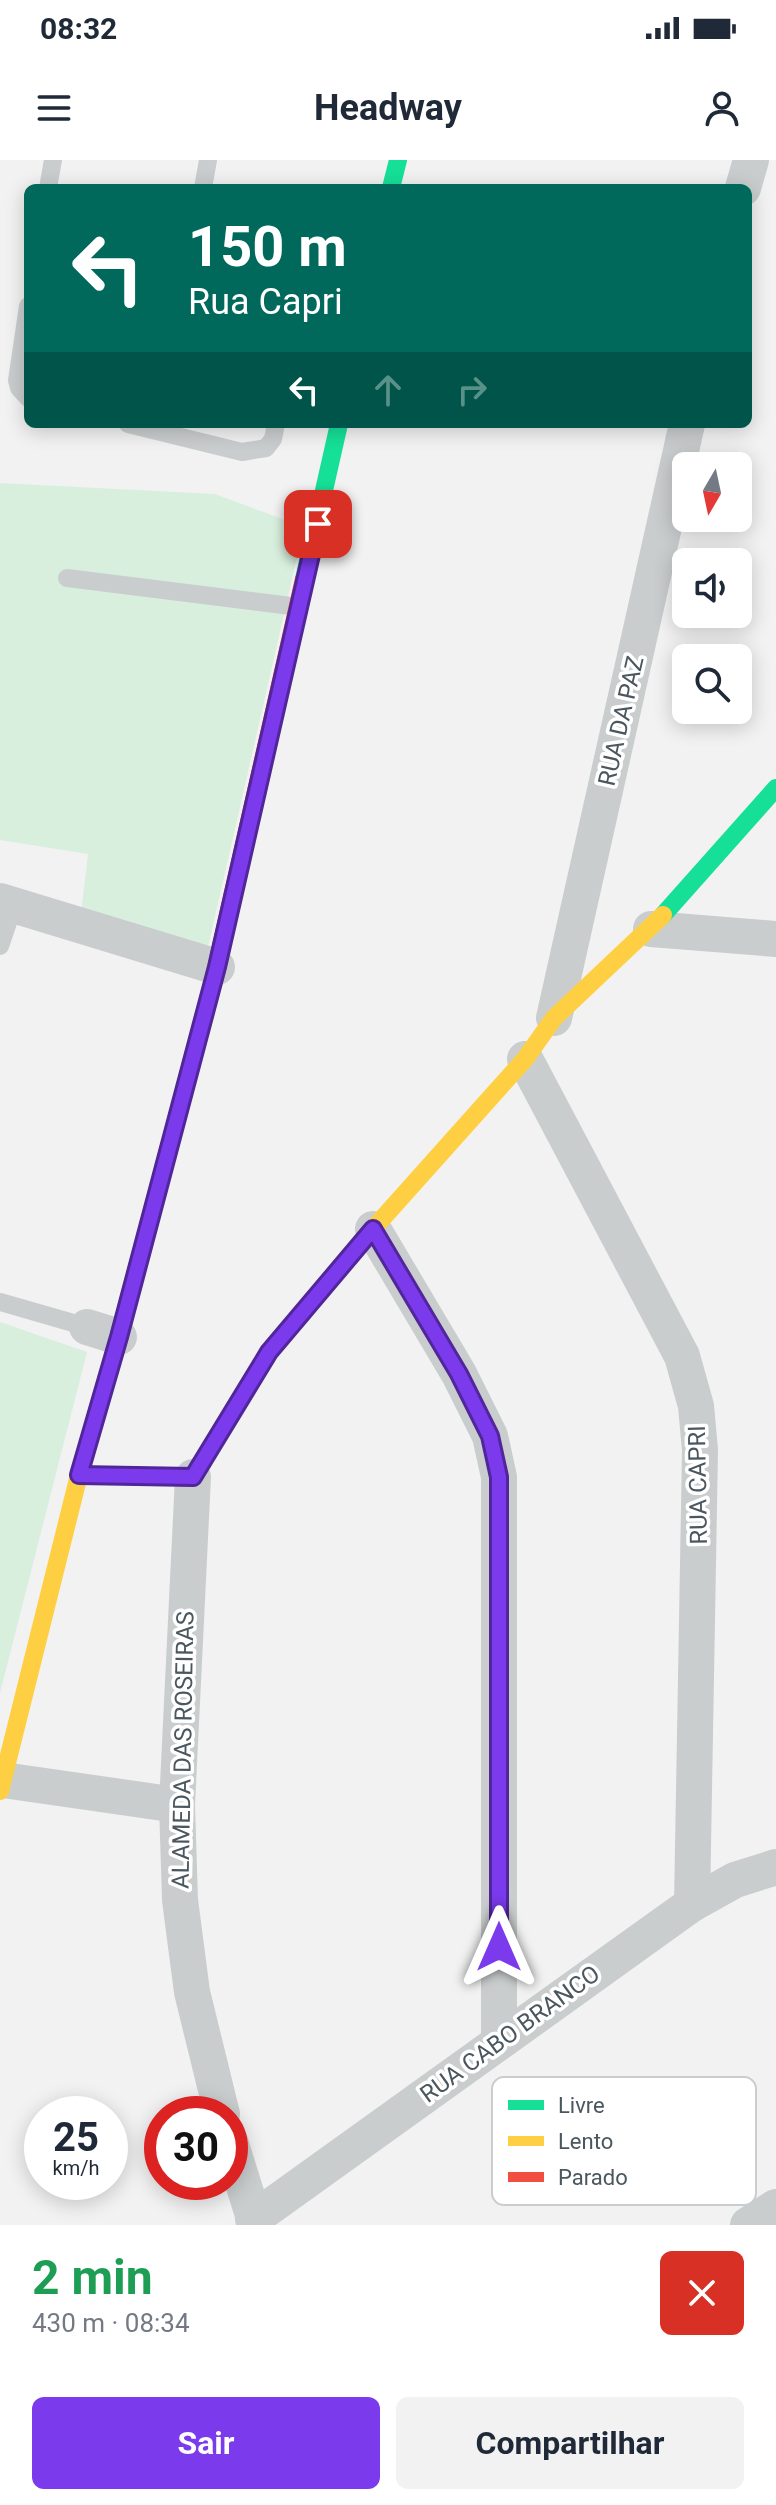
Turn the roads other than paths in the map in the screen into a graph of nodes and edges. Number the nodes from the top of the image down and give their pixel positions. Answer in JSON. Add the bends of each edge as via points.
{"nodes":[{"id":1,"x":53,"y":160,"type":"edge"},
{"id":2,"x":208,"y":160,"type":"edge"},
{"id":3,"x":398,"y":160,"type":"edge"},
{"id":4,"x":751,"y":160,"type":"edge"},
{"id":5,"x":49,"y":184,"type":"edge"},
{"id":6,"x":204,"y":184,"type":"edge"},
{"id":7,"x":392,"y":184,"type":"edge"},
{"id":8,"x":744,"y":184,"type":"edge"},
{"id":9,"x":24,"y":333,"type":"edge"},
{"id":10,"x":24,"y":394,"type":"edge"},
{"id":11,"x":144,"y":428,"type":"edge"},
{"id":12,"x":275,"y":428,"type":"edge"},
{"id":13,"x":338,"y":428,"type":"edge"},
{"id":14,"x":686,"y":428,"type":"edge"},
{"id":15,"x":67,"y":578,"type":"dead end"},
{"id":16,"x":299,"y":607,"type":"junction"},
{"id":17,"x":776,"y":788,"type":"edge"},
{"id":18,"x":7,"y":903,"type":"edge"},
{"id":19,"x":651,"y":929,"type":"junction"},
{"id":20,"x":0,"y":946,"type":"edge"},
{"id":21,"x":772,"y":947,"type":"edge"},
{"id":22,"x":217,"y":967,"type":"junction"},
{"id":23,"x":554,"y":1018,"type":"junction"},
{"id":24,"x":525,"y":1059,"type":"junction"},
{"id":25,"x":373,"y":1229,"type":"junction"},
{"id":26,"x":0,"y":1302,"type":"edge"},
{"id":27,"x":103,"y":1332,"type":"junction"},
{"id":28,"x":79,"y":1475,"type":"junction"},
{"id":29,"x":193,"y":1477,"type":"junction"},
{"id":30,"x":7,"y":1729,"type":"edge"},
{"id":31,"x":1,"y":1785,"type":"edge"},
{"id":32,"x":177,"y":1805,"type":"junction"},
{"id":33,"x":776,"y":1867,"type":"edge"},
{"id":34,"x":692,"y":1904,"type":"junction"},
{"id":35,"x":499,"y":2040,"type":"junction"},
{"id":36,"x":218,"y":2096,"type":"edge"},
{"id":37,"x":248,"y":2199,"type":"edge"},
{"id":38,"x":776,"y":2207,"type":"edge"},
{"id":39,"x":255,"y":2222,"type":"edge"},
{"id":40,"x":748,"y":2225,"type":"edge"}],
"edges":[{"from":1,"to":5,"type":"lane"},
{"from":2,"to":6,"type":"lane"},
{"from":3,"to":7,"type":"main road"},
{"from":4,"to":8,"type":"street"},
{"from":9,"to":10,"type":"lane","via":[[17,380]]},
{"from":11,"to":12,"type":"lane","via":[[242,452],[266,448]]},
{"from":13,"to":16,"type":"main road"},
{"from":14,"to":23,"type":"street","name":"RUA DA PAZ"},
{"from":15,"to":16,"type":"lane"},
{"from":16,"to":22,"type":"main road"},
{"from":17,"to":19,"type":"main road"},
{"from":18,"to":20,"type":"lane"},
{"from":18,"to":22,"type":"street"},
{"from":19,"to":21,"type":"street"},
{"from":19,"to":23,"type":"main road"},
{"from":22,"to":27,"type":"main road"},
{"from":23,"to":24,"type":"main road"},
{"from":24,"to":25,"type":"main road"},
{"from":24,"to":34,"type":"street","name":"RUA CAPRI","via":[[682,1356],[696,1406],[700,1450]]},
{"from":25,"to":29,"type":"main road","via":[[269,1352]]},
{"from":25,"to":35,"type":"street","via":[[459,1374],[490,1436],[499,1477]]},
{"from":26,"to":27,"type":"lane"},
{"from":27,"to":28,"type":"main road"},
{"from":28,"to":29,"type":"main road"},
{"from":28,"to":30,"type":"main road"},
{"from":29,"to":32,"type":"street","name":"ALAMEDA DAS ROSEIRAS"},
{"from":30,"to":31,"type":"main road"},
{"from":31,"to":32,"type":"street"},
{"from":32,"to":36,"type":"street","name":"ALAMEDA DAS ROSEIRAS","via":[[180,1900],[192,1992]]},
{"from":33,"to":34,"type":"street","name":"RUA CABO BRANCO","via":[[735,1880]]},
{"from":34,"to":35,"type":"street","name":"RUA CABO BRANCO"},
{"from":35,"to":39,"type":"street","name":"RUA CABO BRANCO"},
{"from":37,"to":39,"type":"street"},
{"from":38,"to":40,"type":"street"}]}
